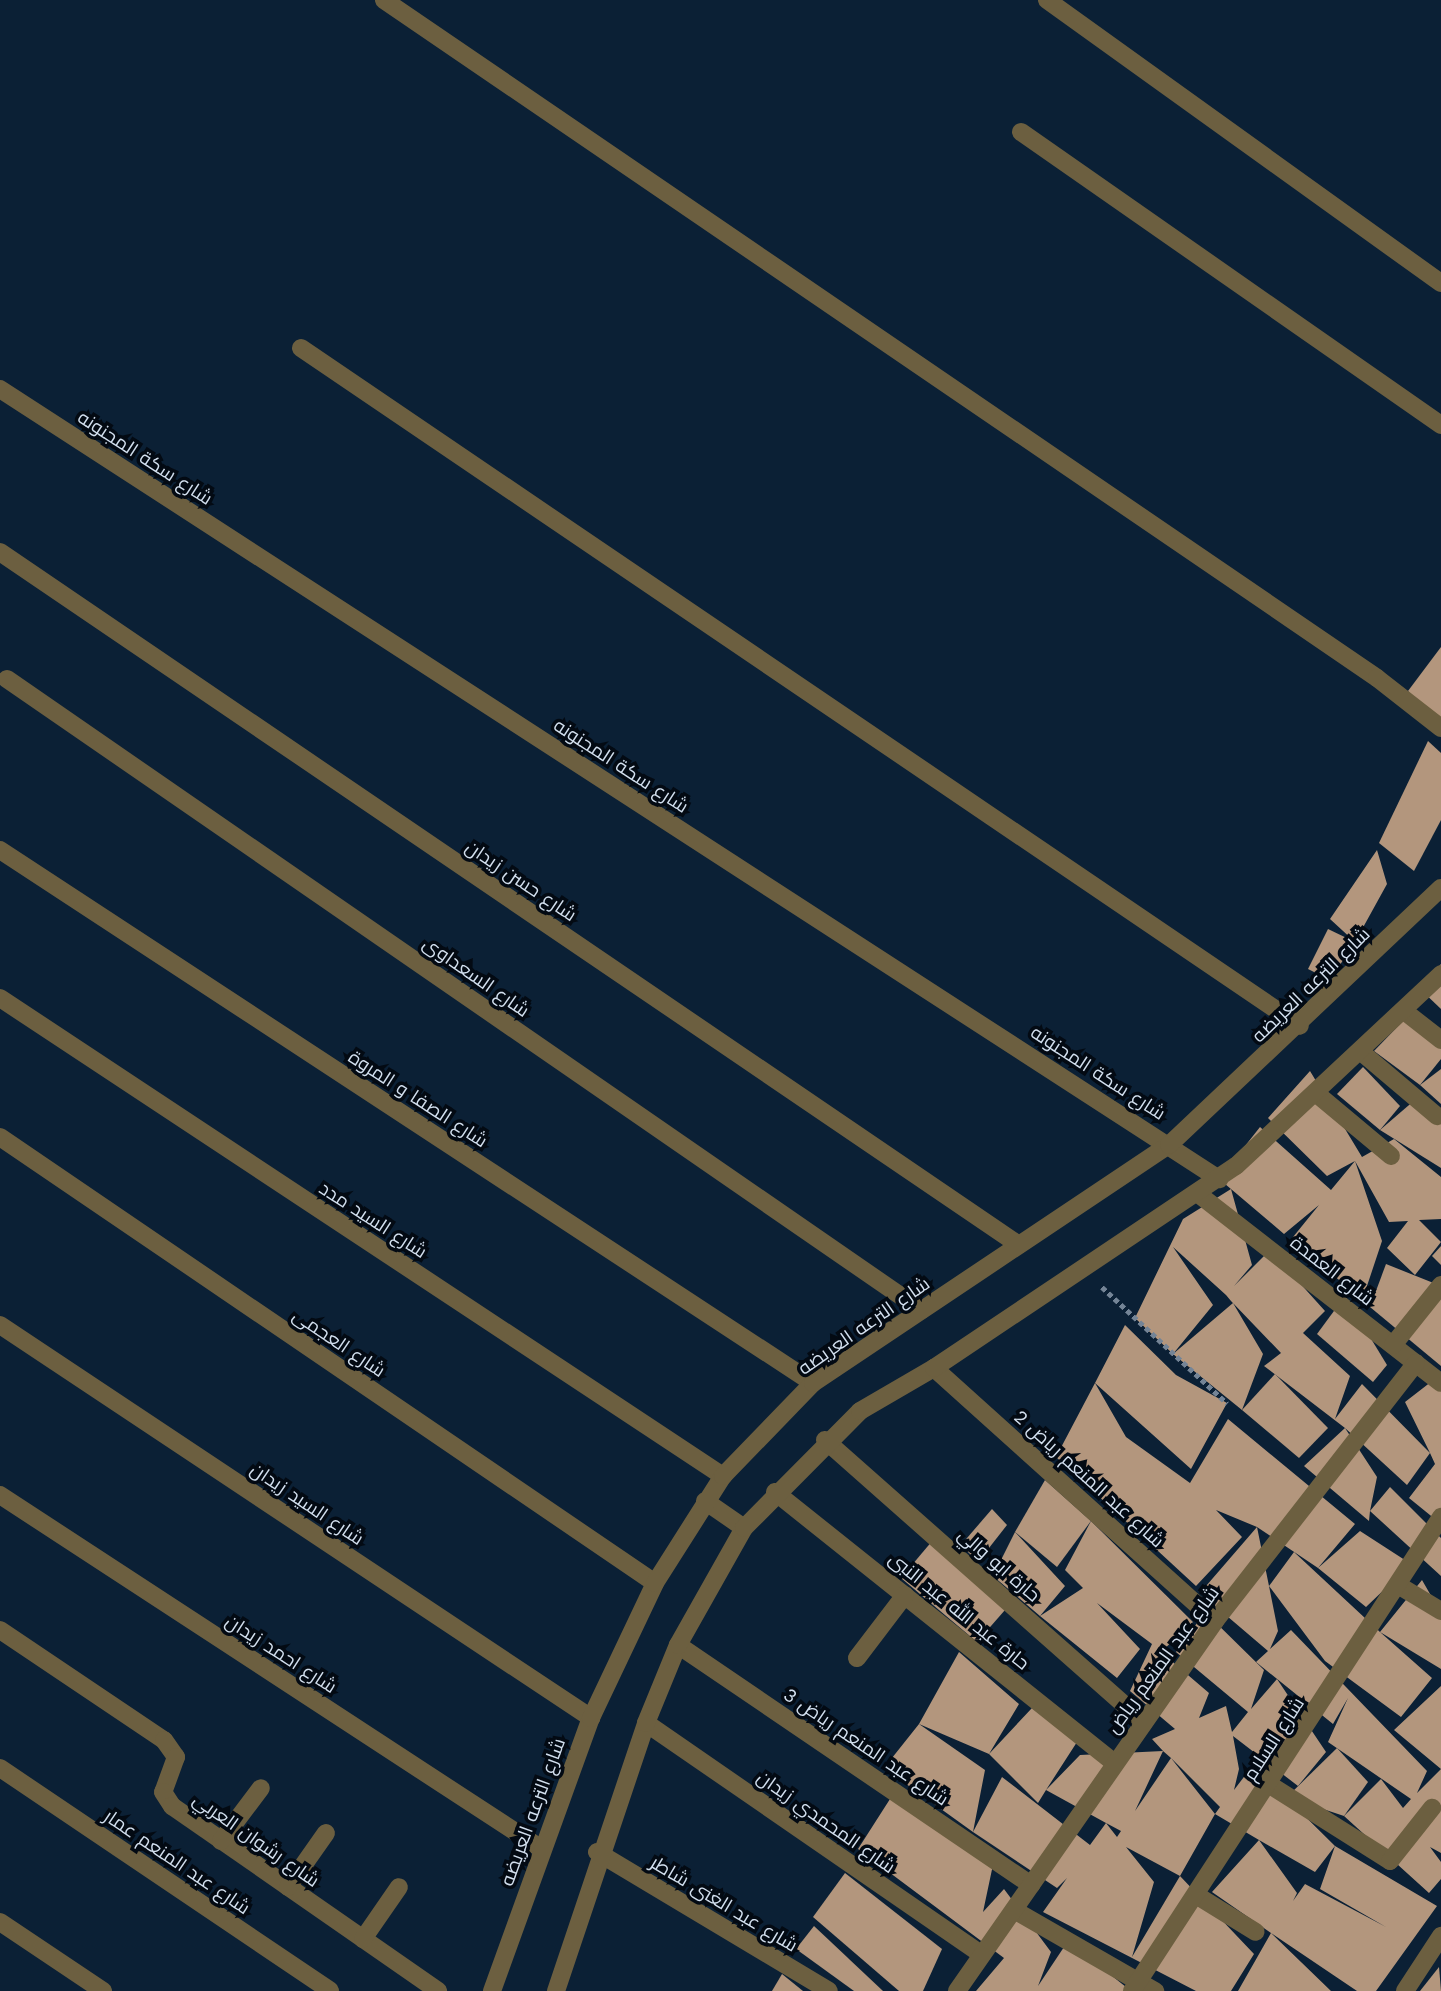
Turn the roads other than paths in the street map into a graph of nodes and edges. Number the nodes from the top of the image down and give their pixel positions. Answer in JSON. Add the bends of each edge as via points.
{"nodes":[{"id":1,"x":384,"y":0,"type":"edge"},
{"id":2,"x":1047,"y":0,"type":"edge"},
{"id":3,"x":1021,"y":132,"type":"dead end"},
{"id":4,"x":1441,"y":283,"type":"edge"},
{"id":5,"x":301,"y":348,"type":"dead end"},
{"id":6,"x":0,"y":390,"type":"edge"},
{"id":7,"x":1441,"y":425,"type":"edge"},
{"id":8,"x":0,"y":552,"type":"edge"},
{"id":9,"x":7,"y":679,"type":"dead end"},
{"id":10,"x":1441,"y":728,"type":"edge"},
{"id":11,"x":0,"y":850,"type":"edge"},
{"id":12,"x":1441,"y":888,"type":"edge"},
{"id":13,"x":1441,"y":974,"type":"edge"},
{"id":14,"x":0,"y":998,"type":"edge"},
{"id":15,"x":1404,"y":1011,"type":"junction"},
{"id":16,"x":1300,"y":1026,"type":"junction"},
{"id":17,"x":1441,"y":1040,"type":"edge"},
{"id":18,"x":1360,"y":1051,"type":"junction"},
{"id":19,"x":1318,"y":1095,"type":"junction"},
{"id":20,"x":1437,"y":1116,"type":"dead end"},
{"id":21,"x":0,"y":1137,"type":"edge"},
{"id":22,"x":1169,"y":1145,"type":"junction"},
{"id":23,"x":1391,"y":1156,"type":"dead end"},
{"id":24,"x":1219,"y":1179,"type":"junction"},
{"id":25,"x":1197,"y":1193,"type":"junction"},
{"id":26,"x":1019,"y":1245,"type":"junction"},
{"id":27,"x":1441,"y":1285,"type":"edge"},
{"id":28,"x":921,"y":1311,"type":"junction"},
{"id":29,"x":0,"y":1325,"type":"edge"},
{"id":30,"x":1393,"y":1345,"type":"junction"},
{"id":31,"x":1416,"y":1363,"type":"junction"},
{"id":32,"x":934,"y":1368,"type":"junction"},
{"id":33,"x":813,"y":1383,"type":"junction"},
{"id":34,"x":1441,"y":1383,"type":"edge"},
{"id":35,"x":825,"y":1440,"type":"junction"},
{"id":36,"x":723,"y":1476,"type":"junction"},
{"id":37,"x":775,"y":1492,"type":"junction"},
{"id":38,"x":0,"y":1495,"type":"edge"},
{"id":39,"x":705,"y":1501,"type":"junction"},
{"id":40,"x":1441,"y":1517,"type":"edge"},
{"id":41,"x":744,"y":1528,"type":"junction"},
{"id":42,"x":655,"y":1583,"type":"junction"},
{"id":43,"x":1398,"y":1584,"type":"junction"},
{"id":44,"x":905,"y":1595,"type":"junction"},
{"id":45,"x":1441,"y":1611,"type":"edge"},
{"id":46,"x":1215,"y":1621,"type":"junction"},
{"id":47,"x":0,"y":1630,"type":"edge"},
{"id":48,"x":678,"y":1645,"type":"junction"},
{"id":49,"x":857,"y":1658,"type":"dead end"},
{"id":50,"x":590,"y":1718,"type":"junction"},
{"id":51,"x":1144,"y":1722,"type":"junction"},
{"id":52,"x":646,"y":1723,"type":"junction"},
{"id":53,"x":1115,"y":1763,"type":"junction"},
{"id":54,"x":0,"y":1768,"type":"edge"},
{"id":55,"x":1270,"y":1786,"type":"junction"},
{"id":56,"x":261,"y":1788,"type":"dead end"},
{"id":57,"x":1432,"y":1808,"type":"dead end"},
{"id":58,"x":326,"y":1833,"type":"dead end"},
{"id":59,"x":221,"y":1842,"type":"junction"},
{"id":60,"x":540,"y":1848,"type":"junction"},
{"id":61,"x":597,"y":1852,"type":"junction"},
{"id":62,"x":1031,"y":1885,"type":"junction"},
{"id":63,"x":288,"y":1887,"type":"junction"},
{"id":64,"x":399,"y":1887,"type":"dead end"},
{"id":65,"x":1196,"y":1895,"type":"junction"},
{"id":66,"x":1014,"y":1910,"type":"junction"},
{"id":67,"x":0,"y":1922,"type":"edge"},
{"id":68,"x":1256,"y":1932,"type":"dead end"},
{"id":69,"x":1441,"y":1936,"type":"edge"},
{"id":70,"x":363,"y":1939,"type":"junction"},
{"id":71,"x":982,"y":1955,"type":"junction"},
{"id":72,"x":1135,"y":1986,"type":"edge"},
{"id":73,"x":562,"y":1988,"type":"edge"},
{"id":74,"x":103,"y":1991,"type":"edge"},
{"id":75,"x":330,"y":1991,"type":"edge"},
{"id":76,"x":438,"y":1991,"type":"edge"},
{"id":77,"x":492,"y":1991,"type":"edge"},
{"id":78,"x":829,"y":1991,"type":"edge"},
{"id":79,"x":957,"y":1991,"type":"edge"},
{"id":80,"x":1155,"y":1991,"type":"edge"},
{"id":81,"x":1405,"y":1991,"type":"edge"}],
"edges":[{"from":1,"to":10,"type":"street","via":[[1377,678]]},
{"from":2,"to":4,"type":"street"},
{"from":3,"to":7,"type":"street"},
{"from":5,"to":16,"type":"street"},
{"from":6,"to":22,"type":"street","name":"شارع سكة المجنونه"},
{"from":8,"to":26,"type":"street","name":"شارع حسن زيدان"},
{"from":9,"to":28,"type":"street","name":"شارع السعداوى"},
{"from":11,"to":33,"type":"street","name":"شارع الصفا و المروة"},
{"from":12,"to":16,"type":"street","name":"شارع الترعه العريضه"},
{"from":13,"to":15,"type":"street"},
{"from":14,"to":36,"type":"street","name":"شارع السيد مدد"},
{"from":15,"to":17,"type":"street"},
{"from":15,"to":18,"type":"street"},
{"from":16,"to":22,"type":"street","name":"شارع الترعه العريضه"},
{"from":18,"to":19,"type":"street"},
{"from":18,"to":20,"type":"street"},
{"from":19,"to":23,"type":"street"},
{"from":19,"to":24,"type":"street"},
{"from":21,"to":42,"type":"street","name":"شارع العجمى"},
{"from":22,"to":24,"type":"street","name":"شارع سكة المجنونه"},
{"from":22,"to":26,"type":"street","name":"شارع الترعه العريضه"},
{"from":24,"to":25,"type":"street"},
{"from":25,"to":30,"type":"street","name":"شارع العمدة"},
{"from":25,"to":32,"type":"street"},
{"from":26,"to":28,"type":"street","name":"شارع الترعه العريضه"},
{"from":27,"to":30,"type":"street"},
{"from":28,"to":33,"type":"street","name":"شارع الترعه العريضه"},
{"from":29,"to":50,"type":"street","name":"شارع السيد زيدان"},
{"from":30,"to":31,"type":"street","name":"شارع العمدة"},
{"from":31,"to":34,"type":"street","name":"شارع العمدة"},
{"from":31,"to":46,"type":"street","name":"شارع عبد المنعم رياض"},
{"from":32,"to":35,"type":"street","via":[[860,1411]]},
{"from":32,"to":46,"type":"street","name":"شارع عبد المنعم رياض 2"},
{"from":33,"to":36,"type":"street","name":"شارع الترعه العريضه"},
{"from":35,"to":37,"type":"street"},
{"from":35,"to":51,"type":"street","name":"حارة ابو والي"},
{"from":36,"to":39,"type":"street","name":"شارع الترعه العريضه"},
{"from":37,"to":41,"type":"street"},
{"from":37,"to":44,"type":"street","name":"حارة عبد الله عبد النبى"},
{"from":38,"to":60,"type":"street","name":"شارع احمد زيدان"},
{"from":39,"to":41,"type":"street"},
{"from":39,"to":42,"type":"street","name":"شارع الترعه العريضه"},
{"from":40,"to":43,"type":"street","name":"شارع السلام"},
{"from":41,"to":48,"type":"street"},
{"from":42,"to":50,"type":"street","name":"شارع الترعه العريضه"},
{"from":43,"to":45,"type":"street"},
{"from":43,"to":55,"type":"street","name":"شارع السلام"},
{"from":44,"to":49,"type":"street"},
{"from":44,"to":53,"type":"street","name":"حارة عبد الله عبد النبى"},
{"from":46,"to":51,"type":"street","name":"شارع عبد المنعم رياض"},
{"from":47,"to":59,"type":"street","name":"شارع رشوان العربي","via":[[164,1740],[176,1757],[165,1798]]},
{"from":48,"to":52,"type":"street"},
{"from":48,"to":62,"type":"street","name":"شارع عبد المنعم رياض 3"},
{"from":50,"to":60,"type":"street","name":"شارع الترعه العريضه"},
{"from":51,"to":53,"type":"street","name":"شارع عبد المنعم رياض"},
{"from":52,"to":61,"type":"street"},
{"from":52,"to":71,"type":"street","name":"شارع المحمدي زيدان"},
{"from":53,"to":62,"type":"street","name":"شارع عبد المنعم رياض"},
{"from":54,"to":75,"type":"street","name":"شارع عبد المنعم عمار"},
{"from":55,"to":57,"type":"street","via":[[1390,1861]]},
{"from":55,"to":65,"type":"street","name":"شارع السلام"},
{"from":56,"to":59,"type":"street"},
{"from":58,"to":63,"type":"street"},
{"from":59,"to":63,"type":"street","name":"شارع رشوان العربي"},
{"from":60,"to":77,"type":"street","name":"شارع الترعه العريضه"},
{"from":61,"to":73,"type":"street"},
{"from":61,"to":78,"type":"street","name":"شارع عبد الغنى شاطر"},
{"from":62,"to":66,"type":"street","name":"شارع عبد المنعم رياض"},
{"from":63,"to":70,"type":"street","name":"شارع رشوان العربي"},
{"from":64,"to":70,"type":"street"},
{"from":65,"to":68,"type":"street"},
{"from":65,"to":72,"type":"street","name":"شارع السلام"},
{"from":66,"to":71,"type":"street","name":"شارع عبد المنعم رياض"},
{"from":66,"to":72,"type":"street"},
{"from":67,"to":74,"type":"street"},
{"from":69,"to":81,"type":"street"},
{"from":70,"to":76,"type":"street","name":"شارع رشوان العربي"},
{"from":71,"to":79,"type":"street","name":"شارع عبد المنعم رياض"},
{"from":72,"to":80,"type":"street"}]}
